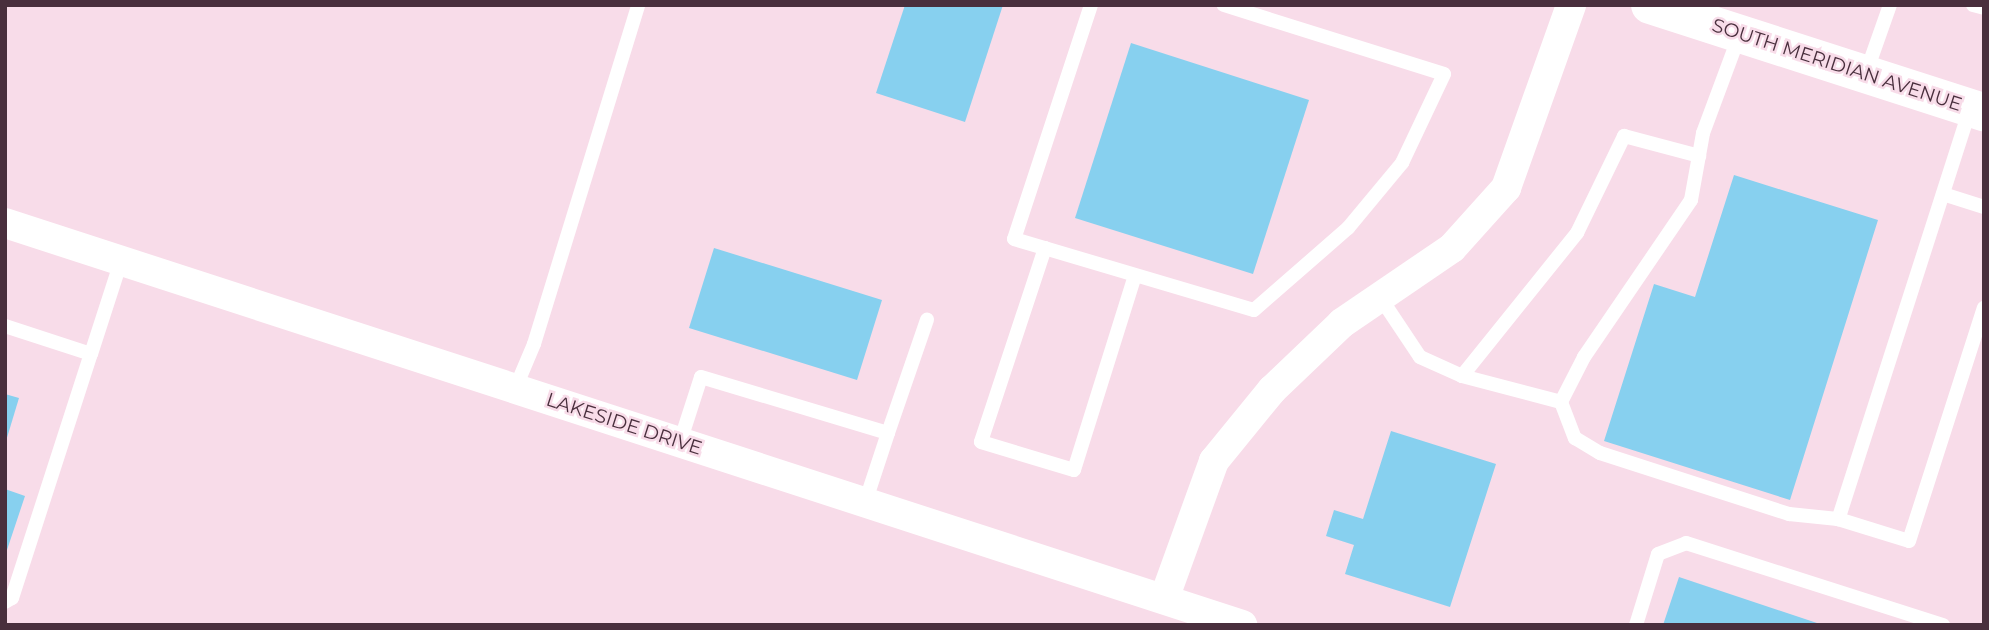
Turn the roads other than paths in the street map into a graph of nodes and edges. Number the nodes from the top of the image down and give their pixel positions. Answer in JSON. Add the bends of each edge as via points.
{"nodes":[{"id":1,"x":638,"y":5,"type":"edge"},
{"id":2,"x":1091,"y":5,"type":"edge"},
{"id":3,"x":1224,"y":5,"type":"edge"},
{"id":4,"x":1571,"y":5,"type":"edge"},
{"id":5,"x":1650,"y":5,"type":"edge"},
{"id":6,"x":1890,"y":5,"type":"edge"},
{"id":7,"x":1973,"y":5,"type":"edge"},
{"id":8,"x":1984,"y":8,"type":"edge"},
{"id":9,"x":1740,"y":34,"type":"junction"},
{"id":10,"x":1866,"y":74,"type":"junction"},
{"id":11,"x":1977,"y":110,"type":"edge"},
{"id":12,"x":1699,"y":156,"type":"junction"},
{"id":13,"x":1943,"y":194,"type":"junction"},
{"id":14,"x":1984,"y":207,"type":"edge"},
{"id":15,"x":5,"y":223,"type":"edge"},
{"id":16,"x":1045,"y":248,"type":"junction"},
{"id":17,"x":121,"y":261,"type":"junction"},
{"id":18,"x":1135,"y":275,"type":"junction"},
{"id":19,"x":1380,"y":297,"type":"junction"},
{"id":20,"x":1984,"y":308,"type":"edge"},
{"id":21,"x":927,"y":320,"type":"dead end"},
{"id":22,"x":5,"y":326,"type":"edge"},
{"id":23,"x":91,"y":354,"type":"junction"},
{"id":24,"x":1462,"y":376,"type":"junction"},
{"id":25,"x":515,"y":389,"type":"junction"},
{"id":26,"x":1561,"y":402,"type":"junction"},
{"id":27,"x":888,"y":433,"type":"junction"},
{"id":28,"x":680,"y":442,"type":"junction"},
{"id":29,"x":866,"y":503,"type":"junction"},
{"id":30,"x":1838,"y":519,"type":"junction"},
{"id":31,"x":1164,"y":599,"type":"junction"},
{"id":32,"x":5,"y":602,"type":"edge"},
{"id":33,"x":1242,"y":625,"type":"edge"},
{"id":34,"x":1636,"y":625,"type":"edge"},
{"id":35,"x":1943,"y":625,"type":"edge"}],
"edges":[{"from":1,"to":25,"type":"lane","via":[[534,344]]},
{"from":2,"to":16,"type":"lane","via":[[1014,239]]},
{"from":3,"to":18,"type":"lane","via":[[1444,74],[1402,163],[1348,228],[1254,310]]},
{"from":4,"to":19,"type":"street","via":[[1506,188],[1451,248]]},
{"from":5,"to":9,"type":"main road","name":"SOUTH MERIDIAN AVENUE"},
{"from":6,"to":10,"type":"lane"},
{"from":7,"to":8,"type":"lane"},
{"from":9,"to":10,"type":"main road","name":"SOUTH MERIDIAN AVENUE"},
{"from":9,"to":12,"type":"lane"},
{"from":10,"to":11,"type":"main road","name":"SOUTH MERIDIAN AVENUE"},
{"from":11,"to":13,"type":"lane"},
{"from":12,"to":24,"type":"lane","via":[[1624,136],[1577,233]]},
{"from":12,"to":26,"type":"lane","via":[[1691,200],[1584,357]]},
{"from":13,"to":14,"type":"lane"},
{"from":13,"to":30,"type":"lane"},
{"from":15,"to":17,"type":"street","name":"LAKESIDE DRIVE"},
{"from":16,"to":18,"type":"lane"},
{"from":16,"to":18,"type":"lane","via":[[981,442],[1074,471]]},
{"from":17,"to":23,"type":"lane"},
{"from":17,"to":25,"type":"street","name":"LAKESIDE DRIVE"},
{"from":19,"to":24,"type":"lane","via":[[1420,357]]},
{"from":19,"to":31,"type":"street","via":[[1342,323],[1272,390],[1214,461]]},
{"from":20,"to":30,"type":"lane","via":[[1909,541]]},
{"from":21,"to":27,"type":"lane"},
{"from":22,"to":23,"type":"lane"},
{"from":23,"to":32,"type":"lane","via":[[12,598]]},
{"from":24,"to":26,"type":"lane"},
{"from":25,"to":28,"type":"street","name":"LAKESIDE DRIVE"},
{"from":26,"to":30,"type":"lane","via":[[1575,438],[1600,453],[1788,514]]},
{"from":27,"to":28,"type":"lane","via":[[701,377]]},
{"from":27,"to":29,"type":"lane"},
{"from":28,"to":29,"type":"street","name":"LAKESIDE DRIVE"},
{"from":29,"to":31,"type":"street","name":"LAKESIDE DRIVE"},
{"from":31,"to":33,"type":"street","name":"LAKESIDE DRIVE"},
{"from":34,"to":35,"type":"lane","via":[[1658,554],[1686,543]]}]}
